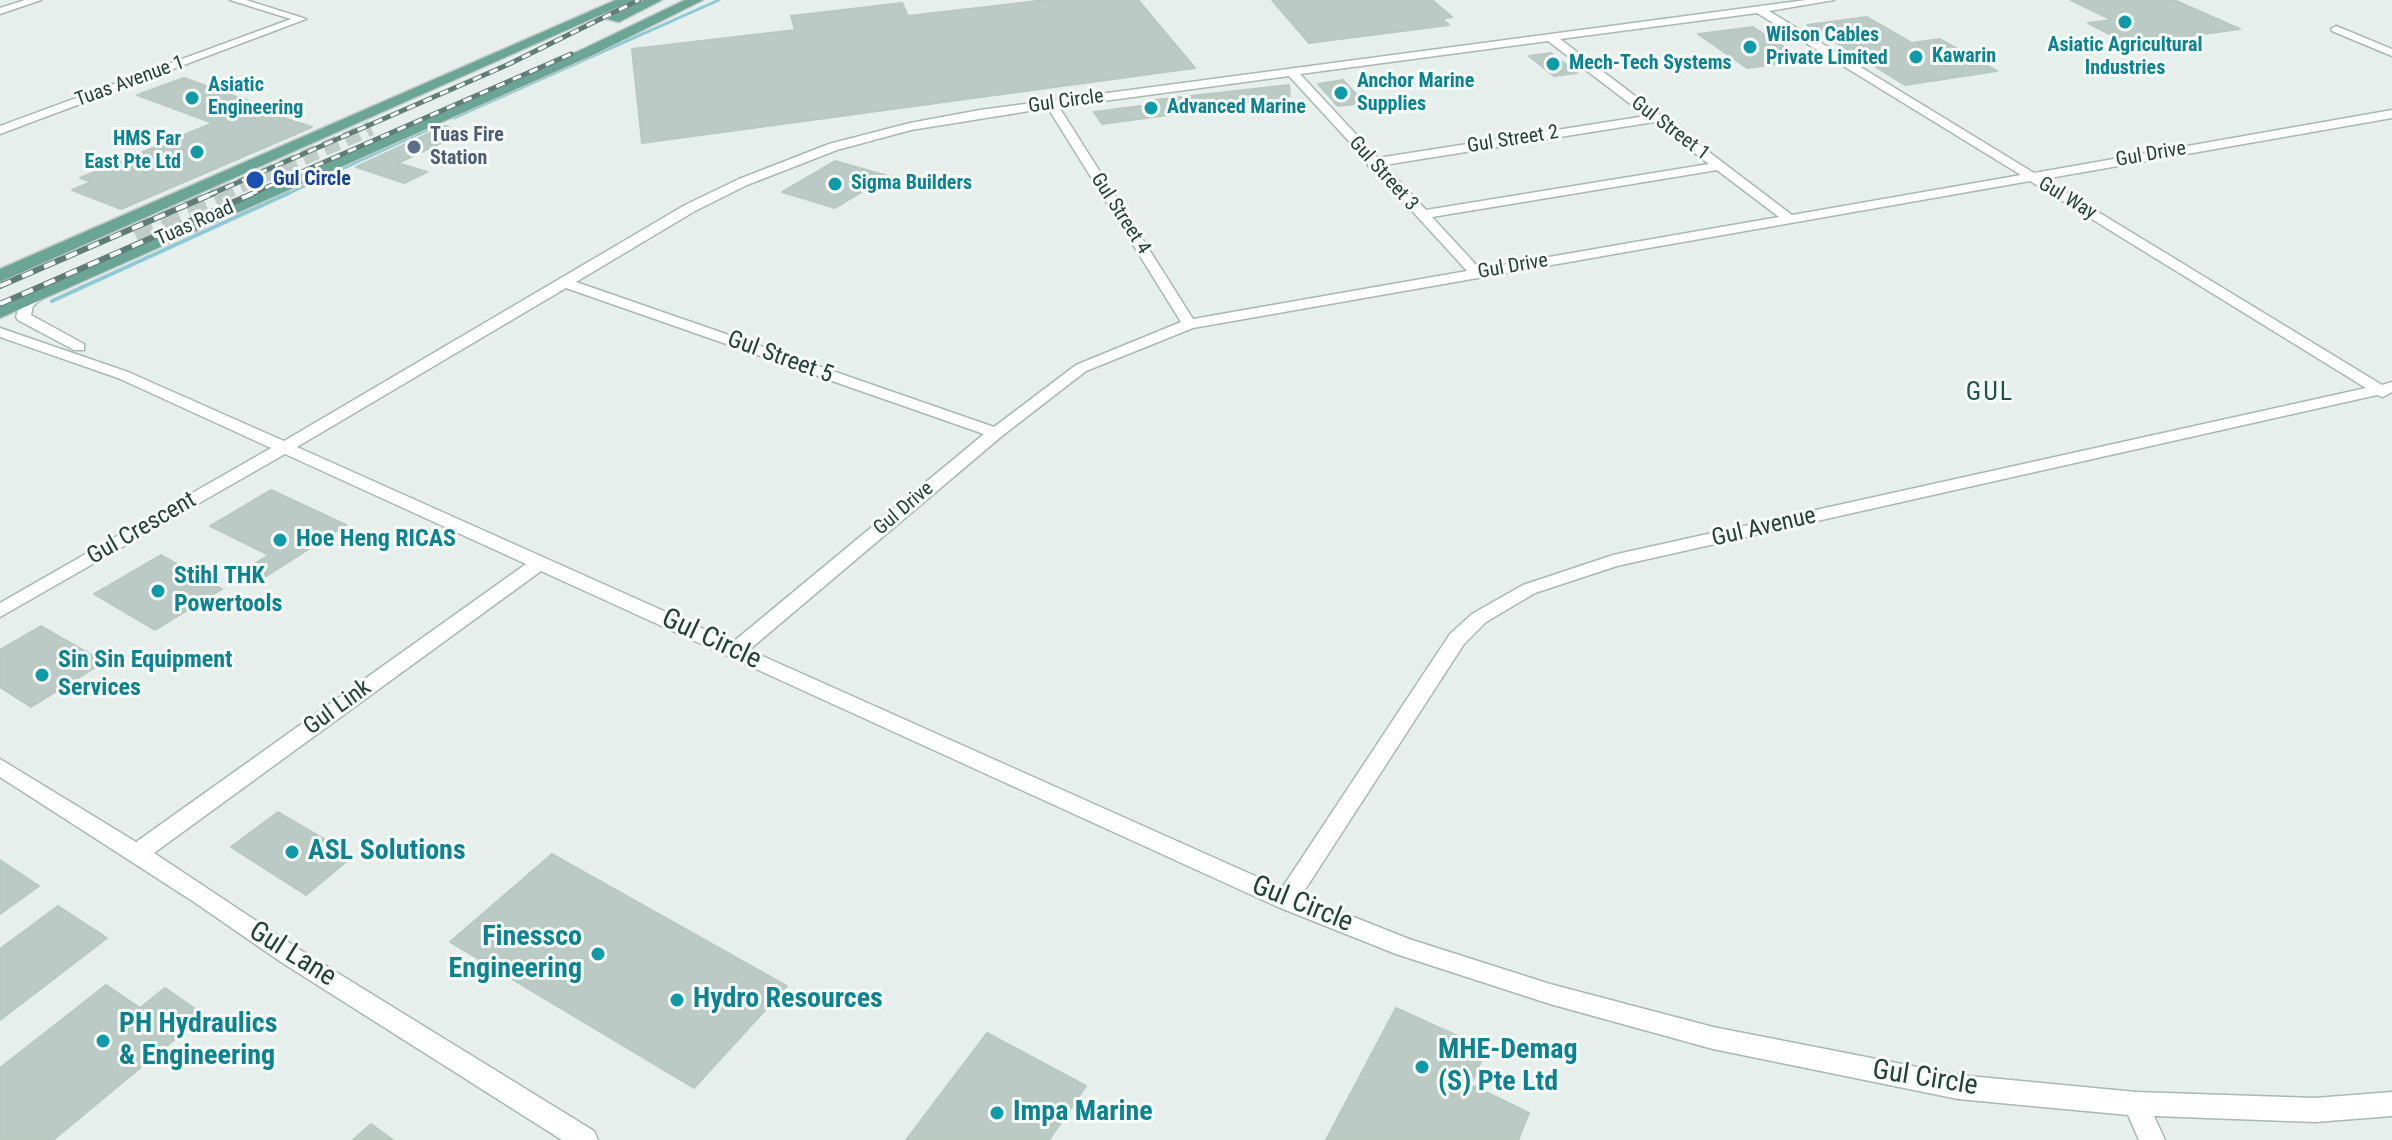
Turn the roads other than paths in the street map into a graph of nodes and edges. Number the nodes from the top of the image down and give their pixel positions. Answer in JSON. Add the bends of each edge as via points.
{"nodes":[{"id":1,"x":36,"y":0,"type":"edge"},
{"id":2,"x":235,"y":0,"type":"edge"},
{"id":3,"x":627,"y":0,"type":"edge"},
{"id":4,"x":655,"y":0,"type":"edge"},
{"id":5,"x":680,"y":0,"type":"edge"},
{"id":6,"x":696,"y":0,"type":"edge"},
{"id":7,"x":1744,"y":0,"type":"edge"},
{"id":8,"x":1829,"y":0,"type":"edge"},
{"id":9,"x":1759,"y":9,"type":"junction"},
{"id":10,"x":0,"y":11,"type":"edge"},
{"id":11,"x":276,"y":12,"type":"junction"},
{"id":12,"x":2336,"y":29,"type":"dead end"},
{"id":13,"x":260,"y":34,"type":"junction"},
{"id":14,"x":1550,"y":37,"type":"junction"},
{"id":15,"x":2392,"y":53,"type":"edge"},
{"id":16,"x":1292,"y":72,"type":"junction"},
{"id":17,"x":1051,"y":104,"type":"junction"},
{"id":18,"x":2392,"y":114,"type":"edge"},
{"id":19,"x":1654,"y":118,"type":"junction"},
{"id":20,"x":371,"y":128,"type":"tunnel mouth"},
{"id":21,"x":0,"y":130,"type":"edge"},
{"id":22,"x":1372,"y":163,"type":"junction"},
{"id":23,"x":1719,"y":166,"type":"junction"},
{"id":24,"x":2030,"y":177,"type":"junction"},
{"id":25,"x":1420,"y":215,"type":"junction"},
{"id":26,"x":1791,"y":220,"type":"junction"},
{"id":27,"x":134,"y":232,"type":"tunnel mouth"},
{"id":28,"x":1476,"y":273,"type":"junction"},
{"id":29,"x":1,"y":279,"type":"edge"},
{"id":30,"x":564,"y":283,"type":"junction"},
{"id":31,"x":41,"y":293,"type":"junction"},
{"id":32,"x":0,"y":303,"type":"edge"},
{"id":33,"x":0,"y":312,"type":"edge"},
{"id":34,"x":1189,"y":324,"type":"junction"},
{"id":35,"x":0,"y":332,"type":"edge"},
{"id":36,"x":123,"y":375,"type":"junction"},
{"id":37,"x":2388,"y":391,"type":"edge"},
{"id":38,"x":996,"y":433,"type":"junction"},
{"id":39,"x":283,"y":447,"type":"junction"},
{"id":40,"x":542,"y":562,"type":"junction"},
{"id":41,"x":0,"y":611,"type":"edge"},
{"id":42,"x":735,"y":651,"type":"junction"},
{"id":43,"x":0,"y":767,"type":"edge"},
{"id":44,"x":136,"y":854,"type":"junction"},
{"id":45,"x":1286,"y":900,"type":"junction"},
{"id":46,"x":2136,"y":1104,"type":"junction"},
{"id":47,"x":2392,"y":1104,"type":"edge"},
{"id":48,"x":585,"y":1140,"type":"edge"},
{"id":49,"x":2152,"y":1140,"type":"edge"}],
"edges":[{"from":1,"to":10,"type":"street"},
{"from":2,"to":11,"type":"street","name":"Tuas Avenue 1"},
{"from":3,"to":29,"type":"main road","name":"Tuas Road"},
{"from":4,"to":20,"type":"main road"},
{"from":5,"to":32,"type":"main road","name":"Tuas Road"},
{"from":6,"to":31,"type":"main road","name":"Tuas Road"},
{"from":7,"to":9,"type":"street","name":"Gul Way"},
{"from":8,"to":9,"type":"street","name":"Gul Circle"},
{"from":9,"to":14,"type":"street","name":"Gul Circle"},
{"from":9,"to":24,"type":"street","name":"Gul Way"},
{"from":11,"to":13,"type":"street"},
{"from":11,"to":13,"type":"street","name":"Tuas Avenue 1","via":[[301,19]]},
{"from":12,"to":15,"type":"street"},
{"from":13,"to":21,"type":"street","name":"Tuas Avenue 1"},
{"from":14,"to":16,"type":"street","name":"Gul Circle"},
{"from":14,"to":19,"type":"street","name":"Gul Street 1"},
{"from":16,"to":17,"type":"street","name":"Gul Circle"},
{"from":16,"to":22,"type":"street","name":"Gul Street 3"},
{"from":17,"to":30,"type":"street","name":"Gul Circle","via":[[910,127],[797,160],[709,198]]},
{"from":17,"to":34,"type":"street","name":"Gul Street 4"},
{"from":18,"to":24,"type":"street","name":"Gul Drive"},
{"from":19,"to":22,"type":"street","name":"Gul Street 2"},
{"from":19,"to":23,"type":"street","name":"Gul Street 1"},
{"from":22,"to":25,"type":"street","name":"Gul Street 3"},
{"from":23,"to":25,"type":"street"},
{"from":23,"to":26,"type":"street","name":"Gul Street 1"},
{"from":24,"to":26,"type":"street","name":"Gul Drive"},
{"from":24,"to":37,"type":"street","name":"Gul Way"},
{"from":25,"to":28,"type":"street","name":"Gul Street 3"},
{"from":26,"to":28,"type":"street","name":"Gul Drive"},
{"from":27,"to":29,"type":"main road","name":"Tuas Road","via":[[62,262]]},
{"from":28,"to":34,"type":"street","name":"Gul Drive"},
{"from":30,"to":38,"type":"street","name":"Gul Street 5"},
{"from":30,"to":39,"type":"street","name":"Gul Circle"},
{"from":31,"to":33,"type":"main road","name":"Tuas Road"},
{"from":31,"to":36,"type":"street","name":"Gul Circle","via":[[23,308],[25,320]]},
{"from":34,"to":38,"type":"street","name":"Gul Drive","via":[[1081,368]]},
{"from":35,"to":36,"type":"street","name":"Gul Circle"},
{"from":36,"to":39,"type":"street","name":"Gul Circle"},
{"from":37,"to":45,"type":"street","name":"Gul Avenue","via":[[1613,561],[1529,589],[1479,618],[1457,639]]},
{"from":38,"to":42,"type":"street","name":"Gul Drive"},
{"from":39,"to":40,"type":"street","name":"Gul Circle"},
{"from":39,"to":41,"type":"street","name":"Gul Crescent"},
{"from":40,"to":42,"type":"street","name":"Gul Circle"},
{"from":40,"to":44,"type":"street","name":"Gul Link"},
{"from":42,"to":45,"type":"street","name":"Gul Circle"},
{"from":43,"to":44,"type":"street","name":"Gul Lane"},
{"from":44,"to":48,"type":"street","name":"Gul Lane"},
{"from":45,"to":46,"type":"street","name":"Gul Circle","via":[[1404,947],[1589,1006],[1713,1038],[1958,1087]]},
{"from":46,"to":47,"type":"street","name":"Gul Circle","via":[[2315,1110]]},
{"from":46,"to":49,"type":"street"}]}
